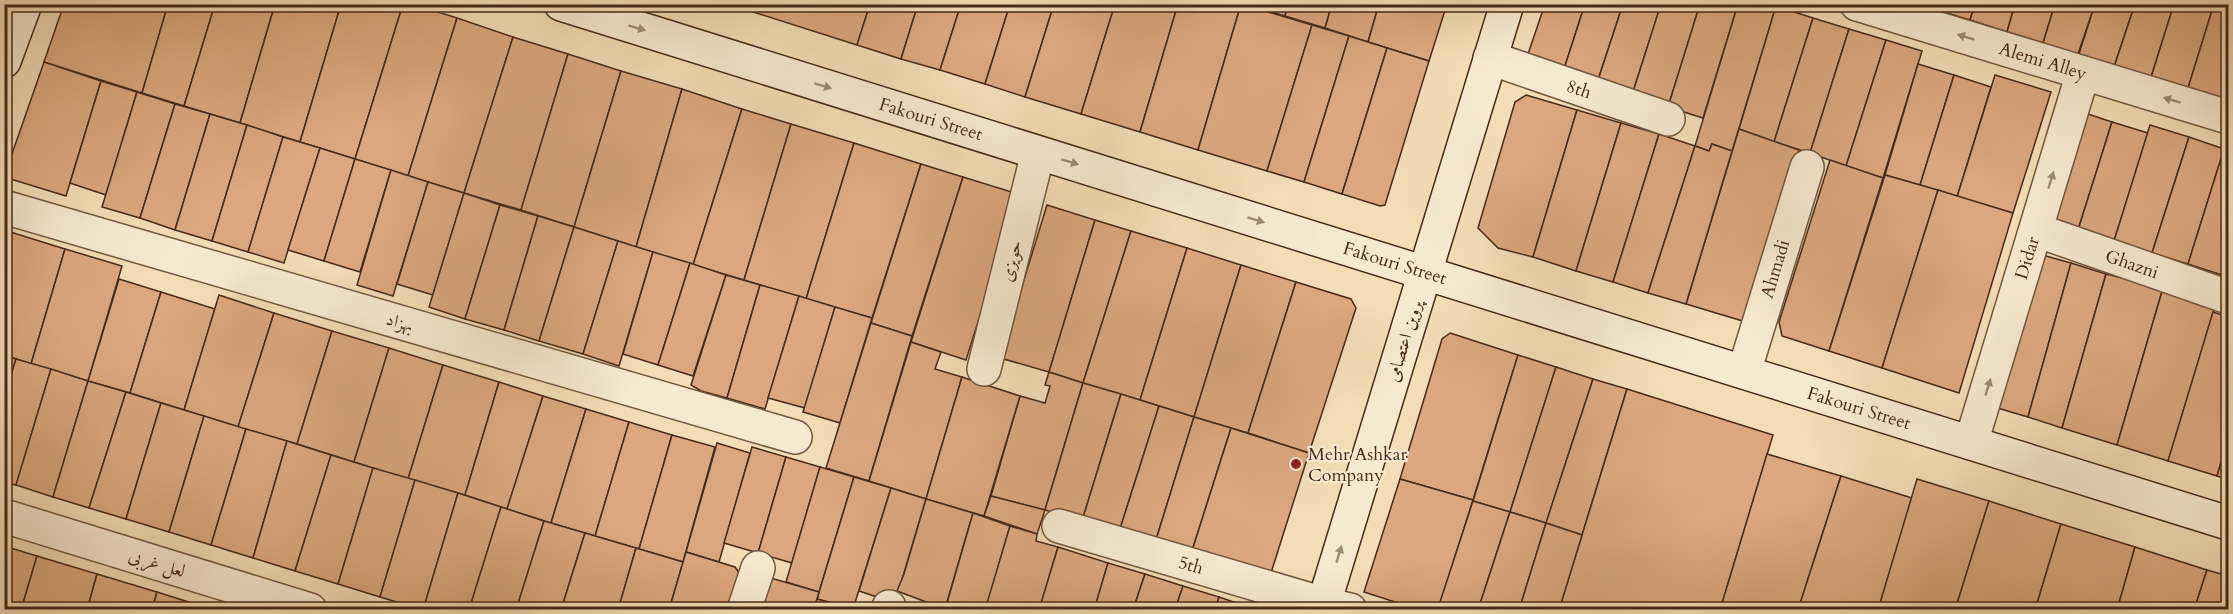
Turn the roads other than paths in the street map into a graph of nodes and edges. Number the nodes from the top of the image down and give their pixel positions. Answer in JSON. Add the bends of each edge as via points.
{"nodes":[{"id":1,"x":25,"y":4,"type":"edge"},
{"id":2,"x":561,"y":4,"type":"edge"},
{"id":3,"x":1507,"y":4,"type":"edge"},
{"id":4,"x":1857,"y":4,"type":"edge"},
{"id":5,"x":8,"y":43,"type":"edge"},
{"id":6,"x":1490,"y":58,"type":"junction"},
{"id":7,"x":2083,"y":73,"type":"junction"},
{"id":8,"x":2229,"y":117,"type":"edge"},
{"id":9,"x":1668,"y":119,"type":"dead end"},
{"id":10,"x":1038,"y":153,"type":"junction"},
{"id":11,"x":1807,"y":167,"type":"dead end"},
{"id":12,"x":4,"y":207,"type":"edge"},
{"id":13,"x":2036,"y":230,"type":"junction"},
{"id":14,"x":1425,"y":273,"type":"junction"},
{"id":15,"x":2229,"y":297,"type":"edge"},
{"id":16,"x":984,"y":369,"type":"dead end"},
{"id":17,"x":1744,"y":372,"type":"junction"},
{"id":18,"x":795,"y":437,"type":"dead end"},
{"id":19,"x":1971,"y":443,"type":"junction"},
{"id":20,"x":4,"y":516,"type":"edge"},
{"id":21,"x":2229,"y":523,"type":"edge"},
{"id":22,"x":1059,"y":526,"type":"dead end"},
{"id":23,"x":758,"y":568,"type":"dead end"},
{"id":24,"x":1332,"y":608,"type":"edge"},
{"id":25,"x":310,"y":609,"type":"edge"},
{"id":26,"x":744,"y":609,"type":"edge"}],
"edges":[{"from":1,"to":5,"type":"street"},
{"from":2,"to":10,"type":"street","name":"Fakouri Street","one_way":true},
{"from":3,"to":6,"type":"street","name":"پروین اعتصامی"},
{"from":7,"to":4,"type":"street","name":"Alemi Alley","one_way":true},
{"from":6,"to":9,"type":"street","name":"8th"},
{"from":6,"to":14,"type":"street","name":"پروین اعتصامی"},
{"from":8,"to":7,"type":"street","name":"Alemi Alley","one_way":true},
{"from":13,"to":7,"type":"street","name":"Didar","one_way":true},
{"from":10,"to":14,"type":"street","name":"Fakouri Street","one_way":true},
{"from":10,"to":16,"type":"street","name":"حویزی"},
{"from":11,"to":17,"type":"street","name":"Ahmadi"},
{"from":12,"to":18,"type":"street","name":"بهزاد"},
{"from":13,"to":15,"type":"street","name":"Ghazni"},
{"from":19,"to":13,"type":"street","name":"Didar","one_way":true},
{"from":14,"to":17,"type":"street","name":"Fakouri Street"},
{"from":24,"to":14,"type":"street","name":"پروین اعتصامی","one_way":true},
{"from":17,"to":19,"type":"street","name":"Fakouri Street"},
{"from":19,"to":21,"type":"street","name":"Fakouri Street"},
{"from":20,"to":25,"type":"street","name":"لعل غربی"},
{"from":22,"to":24,"type":"street","name":"5th"},
{"from":23,"to":26,"type":"street"}]}
